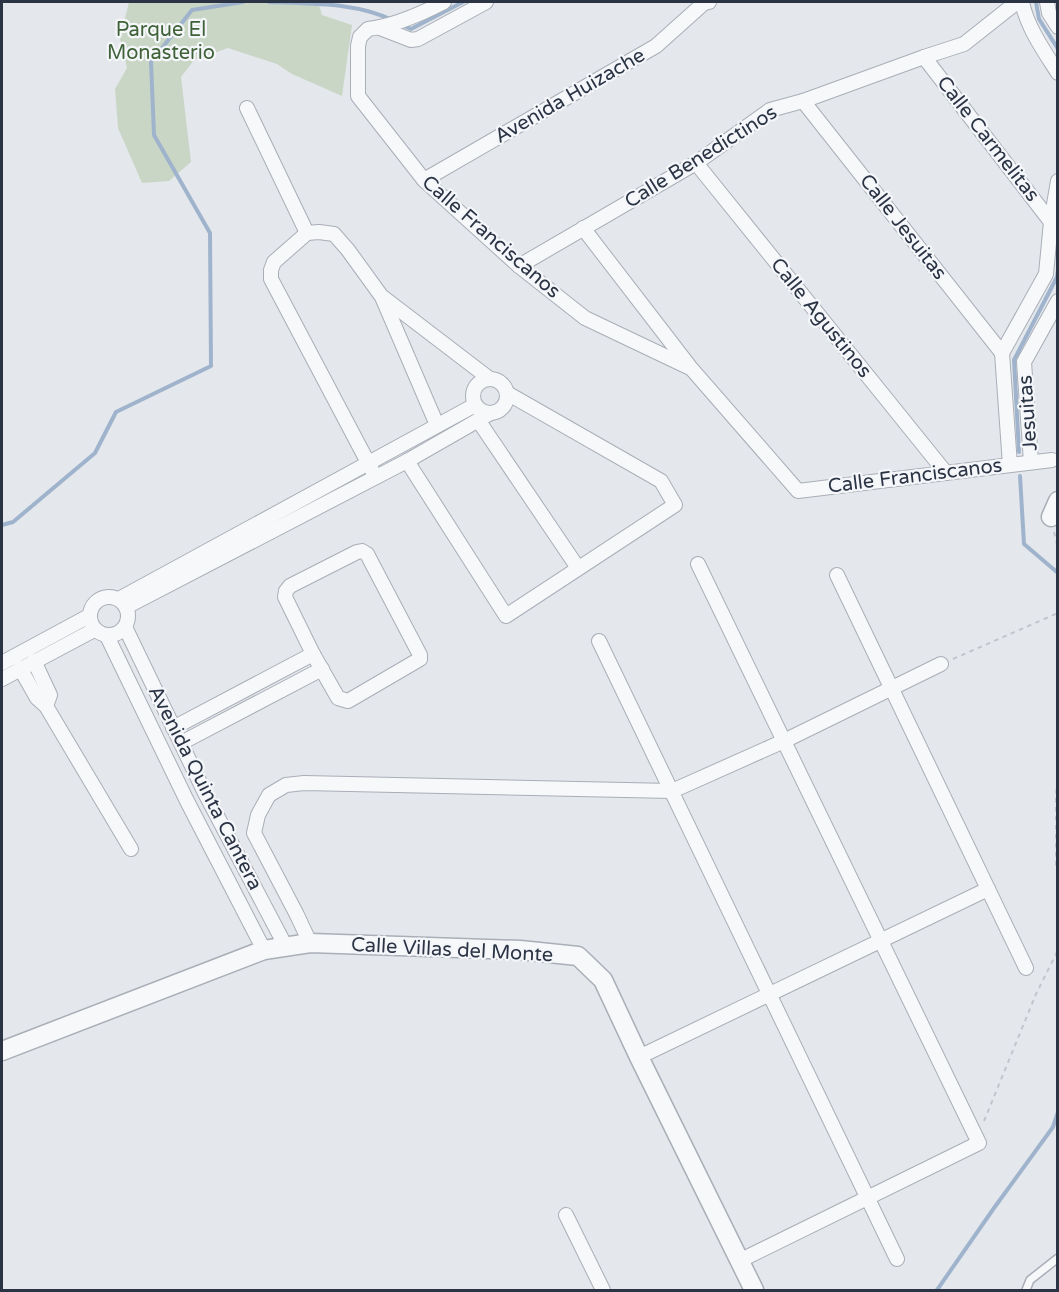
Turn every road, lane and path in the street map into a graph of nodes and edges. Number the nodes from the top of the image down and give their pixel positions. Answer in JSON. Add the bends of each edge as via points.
{"nodes":[{"id":1,"x":444,"y":2,"type":"edge"},
{"id":2,"x":486,"y":2,"type":"edge"},
{"id":3,"x":709,"y":2,"type":"edge"},
{"id":4,"x":1017,"y":2,"type":"edge"},
{"id":5,"x":1022,"y":2,"type":"edge"},
{"id":6,"x":1047,"y":2,"type":"edge"},
{"id":7,"x":383,"y":27,"type":"junction"},
{"id":8,"x":1058,"y":27,"type":"edge"},
{"id":9,"x":924,"y":57,"type":"junction"},
{"id":10,"x":1058,"y":73,"type":"edge"},
{"id":11,"x":803,"y":101,"type":"junction"},
{"id":12,"x":247,"y":108,"type":"dead end"},
{"id":13,"x":696,"y":163,"type":"junction"},
{"id":14,"x":424,"y":180,"type":"junction"},
{"id":15,"x":1058,"y":181,"type":"edge"},
{"id":16,"x":1051,"y":222,"type":"junction"},
{"id":17,"x":583,"y":228,"type":"junction"},
{"id":18,"x":307,"y":233,"type":"junction"},
{"id":19,"x":519,"y":266,"type":"junction"},
{"id":20,"x":382,"y":297,"type":"junction"},
{"id":21,"x":1058,"y":301,"type":"edge"},
{"id":22,"x":1002,"y":353,"type":"junction"},
{"id":23,"x":690,"y":368,"type":"junction"},
{"id":24,"x":490,"y":379,"type":"junction"},
{"id":25,"x":507,"y":393,"type":"junction"},
{"id":26,"x":475,"y":405,"type":"junction"},
{"id":27,"x":483,"y":417,"type":"junction"},
{"id":28,"x":437,"y":426,"type":"junction"},
{"id":29,"x":1052,"y":460,"type":"dead end"},
{"id":30,"x":407,"y":461,"type":"junction"},
{"id":31,"x":1031,"y":462,"type":"junction"},
{"id":32,"x":370,"y":464,"type":"junction"},
{"id":33,"x":1010,"y":465,"type":"junction"},
{"id":34,"x":946,"y":473,"type":"junction"},
{"id":35,"x":376,"y":477,"type":"junction"},
{"id":36,"x":289,"y":515,"type":"junction"},
{"id":37,"x":698,"y":564,"type":"dead end"},
{"id":38,"x":578,"y":568,"type":"junction"},
{"id":39,"x":837,"y":575,"type":"dead end"},
{"id":40,"x":122,"y":603,"type":"junction"},
{"id":41,"x":1058,"y":613,"type":"edge"},
{"id":42,"x":91,"y":623,"type":"junction"},
{"id":43,"x":125,"y":627,"type":"junction"},
{"id":44,"x":107,"y":636,"type":"junction"},
{"id":45,"x":599,"y":641,"type":"dead end"},
{"id":46,"x":314,"y":654,"type":"junction"},
{"id":47,"x":34,"y":661,"type":"junction"},
{"id":48,"x":2,"y":663,"type":"edge"},
{"id":49,"x":941,"y":664,"type":"joint"},
{"id":50,"x":20,"y":668,"type":"junction"},
{"id":51,"x":322,"y":669,"type":"junction"},
{"id":52,"x":2,"y":679,"type":"edge"},
{"id":53,"x":891,"y":688,"type":"junction"},
{"id":54,"x":46,"y":705,"type":"junction"},
{"id":55,"x":173,"y":728,"type":"junction"},
{"id":56,"x":784,"y":741,"type":"junction"},
{"id":57,"x":181,"y":743,"type":"junction"},
{"id":58,"x":1058,"y":771,"type":"edge"},
{"id":59,"x":672,"y":791,"type":"junction"},
{"id":60,"x":131,"y":849,"type":"dead end"},
{"id":61,"x":1058,"y":870,"type":"edge"},
{"id":62,"x":988,"y":889,"type":"junction"},
{"id":63,"x":880,"y":940,"type":"junction"},
{"id":64,"x":310,"y":944,"type":"junction"},
{"id":65,"x":286,"y":947,"type":"junction"},
{"id":66,"x":264,"y":950,"type":"junction"},
{"id":67,"x":1058,"y":950,"type":"edge"},
{"id":68,"x":1026,"y":968,"type":"dead end"},
{"id":69,"x":769,"y":994,"type":"junction"},
{"id":70,"x":2,"y":1051,"type":"edge"},
{"id":71,"x":639,"y":1057,"type":"junction"},
{"id":72,"x":979,"y":1143,"type":"junction"},
{"id":73,"x":868,"y":1198,"type":"junction"},
{"id":74,"x":566,"y":1215,"type":"dead end"},
{"id":75,"x":1058,"y":1258,"type":"edge"},
{"id":76,"x":897,"y":1259,"type":"dead end"},
{"id":77,"x":739,"y":1261,"type":"junction"},
{"id":78,"x":603,"y":1290,"type":"edge"},
{"id":79,"x":754,"y":1290,"type":"edge"},
{"id":80,"x":1026,"y":1290,"type":"edge"}],
"edges":[{"from":1,"to":7,"type":"street"},
{"from":2,"to":7,"type":"street","via":[[418,39],[411,40]]},
{"from":3,"to":14,"type":"street","name":"Avenida Huizache","via":[[656,46]]},
{"from":4,"to":9,"type":"street","name":"Calle Benedictinos","via":[[964,44]]},
{"from":5,"to":10,"type":"street","via":[[1036,38]]},
{"from":6,"to":8,"type":"street"},
{"from":7,"to":14,"type":"street","name":"Calle Franciscanos","via":[[368,29],[360,38],[358,96]]},
{"from":9,"to":11,"type":"street","name":"Calle Benedictinos"},
{"from":9,"to":16,"type":"street","name":"Calle Carmelitas"},
{"from":11,"to":13,"type":"street","name":"Calle Benedictinos","via":[[770,110]]},
{"from":11,"to":22,"type":"street","name":"Calle Jesuitas"},
{"from":12,"to":18,"type":"street"},
{"from":13,"to":17,"type":"street","name":"Calle Benedictinos"},
{"from":13,"to":34,"type":"street","name":"Calle Agustinos"},
{"from":14,"to":19,"type":"street","name":"Calle Franciscanos"},
{"from":15,"to":16,"type":"street","name":"Jesuitas"},
{"from":16,"to":22,"type":"street","name":"Jesuitas","via":[[1046,274]]},
{"from":17,"to":19,"type":"street","name":"Calle Benedictinos"},
{"from":17,"to":23,"type":"street","name":"Calle Franciscanos"},
{"from":18,"to":20,"type":"street","via":[[333,234]]},
{"from":18,"to":32,"type":"street","via":[[274,262],[271,279]]},
{"from":19,"to":23,"type":"street","name":"Calle Franciscanos","via":[[585,318]]},
{"from":20,"to":24,"type":"street"},
{"from":20,"to":28,"type":"street"},
{"from":21,"to":31,"type":"street","name":"Jesuitas","via":[[1024,362]]},
{"from":22,"to":33,"type":"street","name":"Jesuitas"},
{"from":23,"to":34,"type":"street","name":"Calle Franciscanos","via":[[798,491]]},
{"from":24,"to":25,"type":"street","via":[[501,383]]},
{"from":24,"to":26,"type":"street","via":[[475,388]]},
{"from":25,"to":27,"type":"street","via":[[501,410]]},
{"from":25,"to":38,"type":"street","via":[[661,481],[675,505]]},
{"from":26,"to":27,"type":"street"},
{"from":26,"to":28,"type":"street"},
{"from":27,"to":30,"type":"street"},
{"from":27,"to":38,"type":"street"},
{"from":28,"to":32,"type":"street"},
{"from":29,"to":31,"type":"street","name":"Calle Franciscanos"},
{"from":30,"to":35,"type":"street"},
{"from":30,"to":38,"type":"street","via":[[506,616]]},
{"from":31,"to":33,"type":"street","name":"Calle Franciscanos"},
{"from":32,"to":35,"type":"street"},
{"from":32,"to":36,"type":"street"},
{"from":33,"to":34,"type":"street","name":"Calle Franciscanos"},
{"from":35,"to":36,"type":"street"},
{"from":36,"to":40,"type":"street"},
{"from":37,"to":56,"type":"street"},
{"from":39,"to":53,"type":"street"},
{"from":40,"to":42,"type":"street","via":[[110,597],[100,599],[92,606]]},
{"from":40,"to":43,"type":"street","via":[[129,617]]},
{"from":41,"to":49,"type":"path"},
{"from":42,"to":44,"type":"street"},
{"from":42,"to":47,"type":"street"},
{"from":42,"to":48,"type":"street"},
{"from":43,"to":44,"type":"street"},
{"from":43,"to":55,"type":"street","name":"Avenida Quinta Cantera"},
{"from":44,"to":66,"type":"street","name":"Avenida Quinta Cantera"},
{"from":45,"to":59,"type":"street"},
{"from":46,"to":51,"type":"street"},
{"from":46,"to":51,"type":"street","via":[[285,597],[286,591],[362,551],[420,659],[348,701],[338,698]]},
{"from":46,"to":55,"type":"street"},
{"from":47,"to":50,"type":"street"},
{"from":47,"to":54,"type":"street","via":[[50,695]]},
{"from":49,"to":53,"type":"street"},
{"from":50,"to":52,"type":"street"},
{"from":50,"to":54,"type":"street","via":[[37,698]]},
{"from":51,"to":57,"type":"street"},
{"from":53,"to":56,"type":"street"},
{"from":53,"to":62,"type":"street"},
{"from":54,"to":60,"type":"street"},
{"from":55,"to":57,"type":"street","name":"Avenida Quinta Cantera"},
{"from":56,"to":59,"type":"street"},
{"from":56,"to":63,"type":"street"},
{"from":57,"to":65,"type":"street","name":"Avenida Quinta Cantera"},
{"from":58,"to":61,"type":"path"},
{"from":59,"to":64,"type":"street","via":[[286,785],[269,795],[254,833]]},
{"from":59,"to":69,"type":"street"},
{"from":62,"to":63,"type":"street"},
{"from":62,"to":68,"type":"street"},
{"from":63,"to":69,"type":"street"},
{"from":63,"to":72,"type":"street"},
{"from":64,"to":65,"type":"street","name":"Calle Villas del Monte"},
{"from":64,"to":71,"type":"street","name":"Calle Villas del Monte","via":[[520,950],[578,956],[603,980]]},
{"from":65,"to":66,"type":"street","name":"Calle Villas del Monte"},
{"from":66,"to":70,"type":"street","name":"Calle Villas del Monte"},
{"from":67,"to":72,"type":"path","via":[[1027,1016],[982,1126]]},
{"from":69,"to":71,"type":"street"},
{"from":69,"to":73,"type":"street"},
{"from":71,"to":77,"type":"street","name":"Calle Villas del Monte"},
{"from":72,"to":73,"type":"street"},
{"from":73,"to":76,"type":"street"},
{"from":73,"to":77,"type":"street"},
{"from":74,"to":78,"type":"street"},
{"from":75,"to":80,"type":"lane","via":[[1030,1280]]},
{"from":77,"to":79,"type":"street","name":"Calle Villas del Monte"}]}
